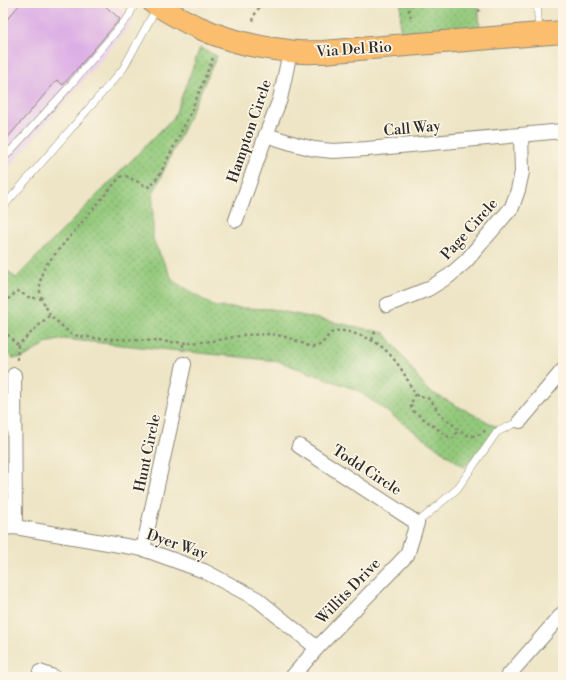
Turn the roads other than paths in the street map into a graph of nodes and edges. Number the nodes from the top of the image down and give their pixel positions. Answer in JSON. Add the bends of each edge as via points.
{"nodes":[{"id":1,"x":135,"y":3,"type":"edge"},
{"id":2,"x":537,"y":3,"type":"edge"},
{"id":3,"x":156,"y":4,"type":"edge"},
{"id":4,"x":563,"y":32,"type":"edge"},
{"id":5,"x":539,"y":34,"type":"junction"},
{"id":6,"x":290,"y":52,"type":"junction"},
{"id":7,"x":563,"y":131,"type":"edge"},
{"id":8,"x":266,"y":135,"type":"junction"},
{"id":9,"x":521,"y":136,"type":"junction"},
{"id":10,"x":3,"y":159,"type":"edge"},
{"id":11,"x":3,"y":207,"type":"edge"},
{"id":12,"x":236,"y":220,"type":"dead end"},
{"id":13,"x":387,"y":305,"type":"dead end"},
{"id":14,"x":184,"y":364,"type":"dead end"},
{"id":15,"x":563,"y":370,"type":"edge"},
{"id":16,"x":14,"y":375,"type":"dead end"},
{"id":17,"x":520,"y":420,"type":"joint"},
{"id":18,"x":299,"y":446,"type":"dead end"},
{"id":19,"x":417,"y":523,"type":"junction"},
{"id":20,"x":9,"y":528,"type":"edge"},
{"id":21,"x":143,"y":549,"type":"junction"},
{"id":22,"x":563,"y":613,"type":"edge"},
{"id":23,"x":317,"y":648,"type":"junction"},
{"id":24,"x":40,"y":672,"type":"dead end"},
{"id":25,"x":54,"y":677,"type":"edge"},
{"id":26,"x":292,"y":677,"type":"edge"},
{"id":27,"x":507,"y":677,"type":"edge"}],
"edges":[{"from":1,"to":10,"type":"lane","via":[[129,16]]},
{"from":2,"to":5,"type":"lane"},
{"from":3,"to":6,"type":"main road","name":"Via Del Rio","via":[[220,37]]},
{"from":3,"to":11,"type":"lane","via":[[123,69]]},
{"from":4,"to":5,"type":"main road","name":"Via Del Rio"},
{"from":5,"to":6,"type":"main road","name":"Via Del Rio","via":[[324,52]]},
{"from":6,"to":8,"type":"street","name":"Hampton Circle","via":[[280,100]]},
{"from":7,"to":9,"type":"street","name":"Call Way"},
{"from":8,"to":9,"type":"street","name":"Call Way","via":[[301,146],[333,150]]},
{"from":8,"to":12,"type":"street","name":"Hampton Circle"},
{"from":9,"to":13,"type":"street","name":"Page Circle","via":[[522,172],[512,207],[466,261],[449,276],[428,289]]},
{"from":14,"to":21,"type":"street","name":"Hunt Circle"},
{"from":15,"to":17,"type":"street"},
{"from":16,"to":20,"type":"street"},
{"from":17,"to":19,"type":"lane","via":[[497,432],[457,490]]},
{"from":18,"to":19,"type":"street","name":"Todd Circle"},
{"from":19,"to":23,"type":"street","name":"Willits Drive","via":[[407,555]]},
{"from":20,"to":21,"type":"street","name":"Dyer Way"},
{"from":21,"to":23,"type":"street","name":"Dyer Way","via":[[204,571],[257,599]]},
{"from":22,"to":27,"type":"street"},
{"from":23,"to":26,"type":"street","name":"Willits Drive"},
{"from":24,"to":25,"type":"street"}]}
